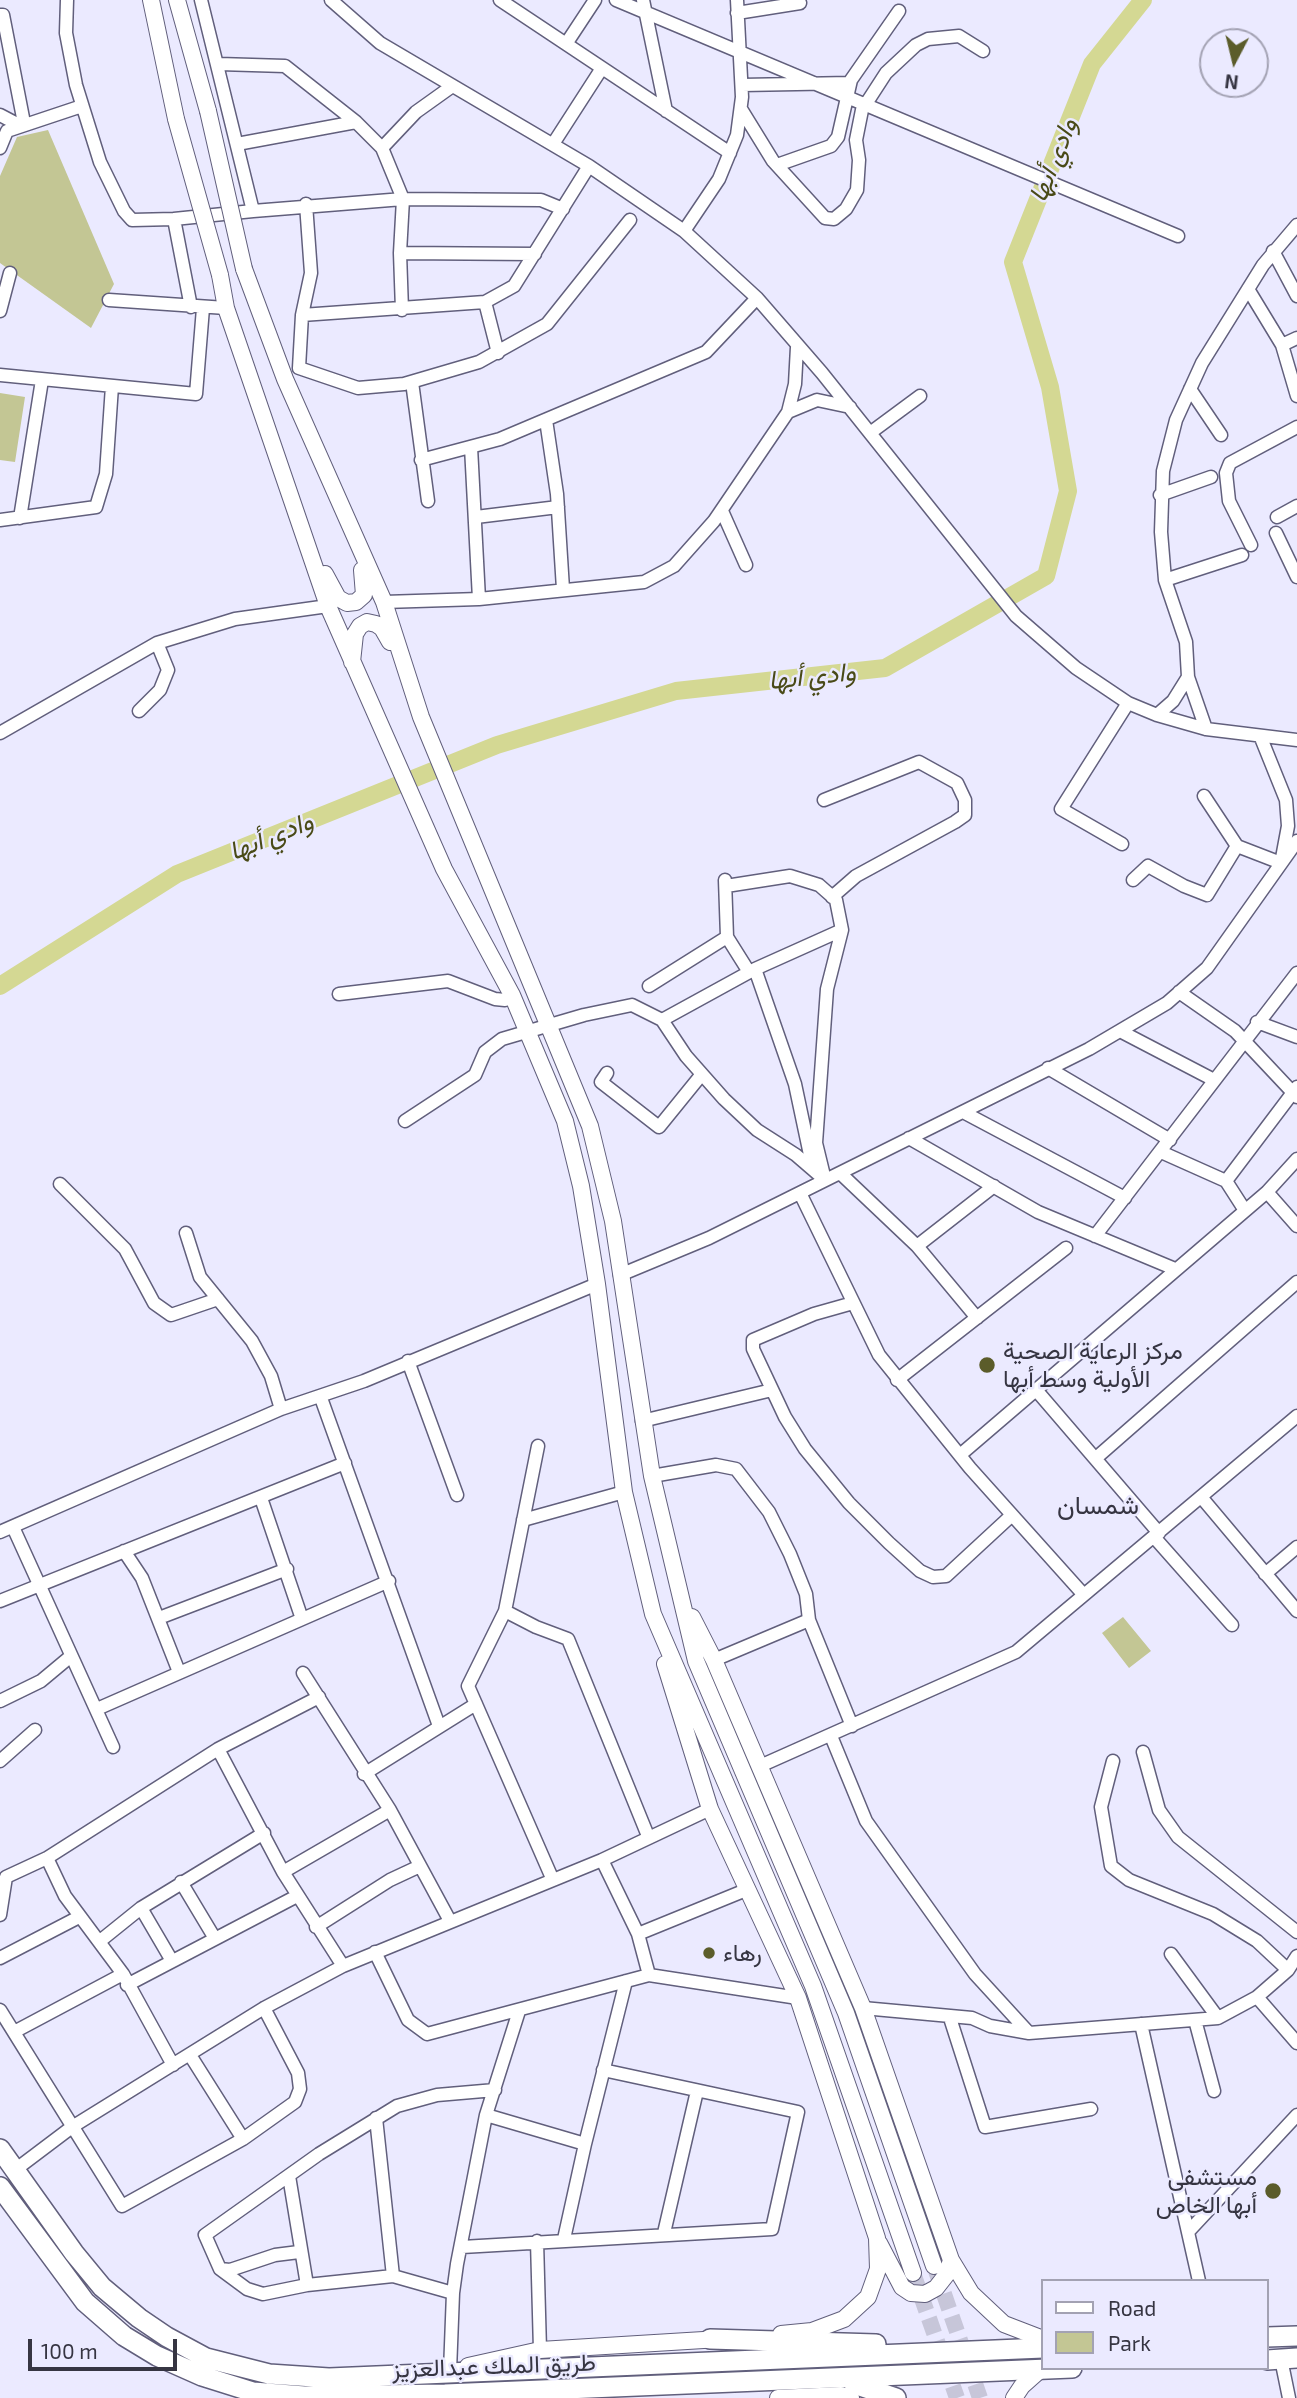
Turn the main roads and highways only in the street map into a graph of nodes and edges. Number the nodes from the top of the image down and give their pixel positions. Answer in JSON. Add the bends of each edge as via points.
{"nodes":[{"id":1,"x":138,"y":0,"type":"edge"},
{"id":2,"x":151,"y":0,"type":"edge"},
{"id":3,"x":177,"y":0,"type":"edge"},
{"id":4,"x":164,"y":52,"type":"junction"},
{"id":5,"x":301,"y":533,"type":"junction"},
{"id":6,"x":353,"y":535,"type":"junction"},
{"id":7,"x":352,"y":663,"type":"junction"},
{"id":8,"x":408,"y":679,"type":"junction"},
{"id":9,"x":677,"y":1588,"type":"junction"},
{"id":10,"x":653,"y":1614,"type":"junction"},
{"id":11,"x":710,"y":1809,"type":"junction"},
{"id":12,"x":777,"y":1810,"type":"junction"},
{"id":13,"x":805,"y":1917,"type":"junction"},
{"id":14,"x":783,"y":1919,"type":"junction"},
{"id":15,"x":0,"y":2149,"type":"edge"},
{"id":16,"x":0,"y":2187,"type":"edge"},
{"id":17,"x":877,"y":2238,"type":"junction"},
{"id":18,"x":951,"y":2260,"type":"junction"},
{"id":19,"x":934,"y":2266,"type":"tunnel mouth"},
{"id":20,"x":913,"y":2273,"type":"tunnel mouth"},
{"id":21,"x":1297,"y":2336,"type":"edge"},
{"id":22,"x":1269,"y":2337,"type":"edge"},
{"id":23,"x":710,"y":2339,"type":"junction"},
{"id":24,"x":1042,"y":2339,"type":"edge"},
{"id":25,"x":1042,"y":2348,"type":"edge"},
{"id":26,"x":925,"y":2353,"type":"junction"},
{"id":27,"x":1040,"y":2370,"type":"joint"},
{"id":28,"x":450,"y":2371,"type":"junction"},
{"id":29,"x":790,"y":2381,"type":"junction"},
{"id":30,"x":445,"y":2394,"type":"junction"},
{"id":31,"x":484,"y":2398,"type":"edge"},
{"id":32,"x":778,"y":2398,"type":"edge"},
{"id":33,"x":851,"y":2398,"type":"edge"},
{"id":34,"x":896,"y":2398,"type":"edge"},
{"id":35,"x":1014,"y":2398,"type":"edge"}],
"edges":[{"from":1,"to":4,"type":"main road"},
{"from":2,"to":4,"type":"main road"},
{"from":3,"to":6,"type":"main road","bridge":true,"via":[[244,269],[285,379]]},
{"from":4,"to":5,"type":"main road","bridge":true,"via":[[176,119],[226,309]]},
{"from":5,"to":6,"type":"main road","via":[[338,598],[347,603],[364,596],[366,586]]},
{"from":5,"to":7,"type":"main road"},
{"from":6,"to":8,"type":"main road","via":[[384,602]]},
{"from":7,"to":8,"type":"main road","via":[[355,634],[367,622],[376,624]]},
{"from":7,"to":10,"type":"main road","via":[[444,869],[512,995],[565,1121],[597,1284],[624,1492]]},
{"from":8,"to":9,"type":"main road","via":[[590,1126],[614,1221],[642,1420]]},
{"from":9,"to":12,"type":"main road","via":[[714,1660]]},
{"from":9,"to":13,"type":"main road","via":[[696,1661]]},
{"from":10,"to":11,"type":"main road"},
{"from":10,"to":14,"type":"main road"},
{"from":11,"to":14,"type":"main road"},
{"from":11,"to":17,"type":"main road","via":[[798,1998]]},
{"from":12,"to":13,"type":"main road"},
{"from":12,"to":18,"type":"main road","via":[[863,2008]]},
{"from":13,"to":19,"type":"main road","via":[[846,2013]]},
{"from":14,"to":20,"type":"main road","via":[[813,1986]]},
{"from":15,"to":28,"type":"highway","name":"طريق الملك عبدالعزيز","via":[[102,2287],[167,2337],[206,2358],[269,2374],[317,2377]]},
{"from":16,"to":30,"type":"highway","name":"طريق الملك عبدالعزيز","via":[[85,2302],[124,2336],[157,2356],[253,2392]]},
{"from":17,"to":18,"type":"main road","via":[[902,2287],[911,2293],[925,2294],[936,2288]]},
{"from":17,"to":23,"type":"main road","via":[[878,2269],[868,2297],[844,2319],[812,2332]]},
{"from":18,"to":24,"type":"main road","via":[[971,2292],[1004,2324]]},
{"from":21,"to":22,"type":"highway"},
{"from":23,"to":26,"type":"highway","via":[[872,2343]]},
{"from":23,"to":28,"type":"main road","via":[[540,2350]]},
{"from":25,"to":26,"type":"highway","name":"طريق الملك عبدالعزيز"},
{"from":26,"to":28,"type":"highway","name":"طريق الملك عبدالعزيز"},
{"from":27,"to":29,"type":"highway","name":"طريق الملك عبدالعزيز"},
{"from":27,"to":35,"type":"main road"},
{"from":29,"to":30,"type":"highway","name":"طريق الملك عبدالعزيز"},
{"from":29,"to":34,"type":"highway","via":[[857,2384]]},
{"from":30,"to":31,"type":"main road"},
{"from":32,"to":33,"type":"main road"}]}
